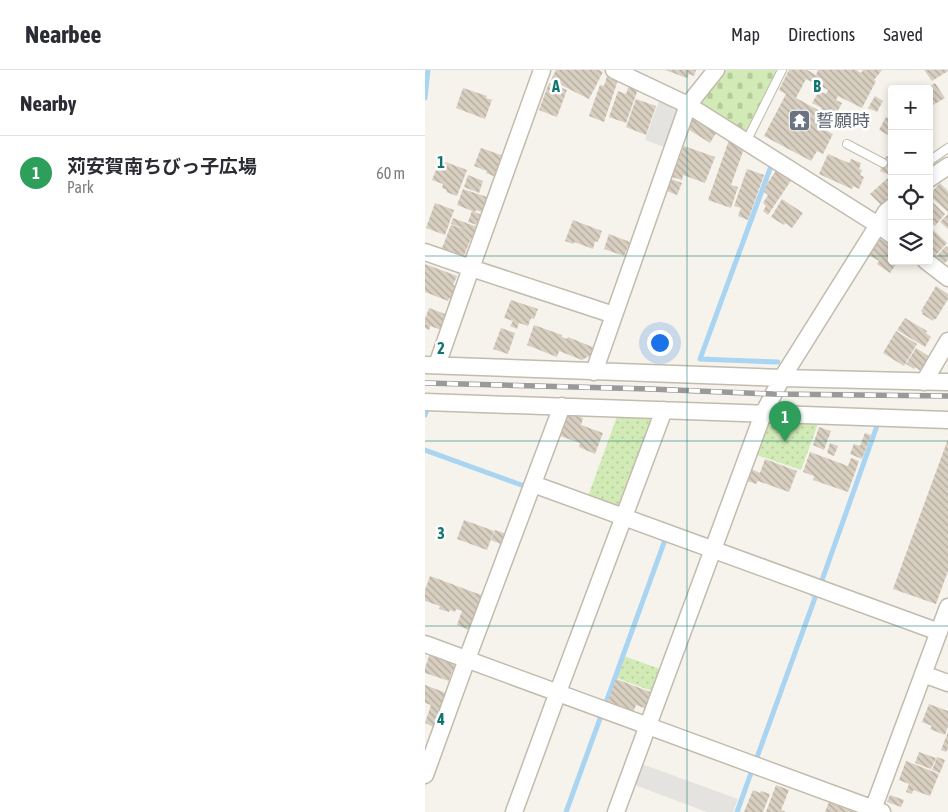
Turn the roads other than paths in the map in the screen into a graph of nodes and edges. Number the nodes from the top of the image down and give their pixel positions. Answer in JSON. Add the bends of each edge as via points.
{"nodes":[{"id":1,"x":542,"y":70,"type":"edge"},
{"id":2,"x":614,"y":70,"type":"edge"},
{"id":3,"x":716,"y":70,"type":"edge"},
{"id":4,"x":782,"y":70,"type":"edge"},
{"id":5,"x":688,"y":106,"type":"junction"},
{"id":6,"x":746,"y":142,"type":"junction"},
{"id":7,"x":847,"y":144,"type":"dead end"},
{"id":8,"x":948,"y":148,"type":"edge"},
{"id":9,"x":933,"y":158,"type":"edge"},
{"id":10,"x":883,"y":163,"type":"dead end"},
{"id":11,"x":948,"y":166,"type":"edge"},
{"id":12,"x":933,"y":176,"type":"edge"},
{"id":13,"x":888,"y":210,"type":"edge"},
{"id":14,"x":879,"y":225,"type":"junction"},
{"id":15,"x":888,"y":232,"type":"edge"},
{"id":16,"x":425,"y":252,"type":"edge"},
{"id":17,"x":931,"y":265,"type":"edge"},
{"id":18,"x":471,"y":268,"type":"junction"},
{"id":19,"x":948,"y":278,"type":"edge"},
{"id":20,"x":614,"y":315,"type":"junction"},
{"id":21,"x":948,"y":341,"type":"edge"},
{"id":22,"x":431,"y":365,"type":"edge"},
{"id":23,"x":594,"y":372,"type":"junction"},
{"id":24,"x":782,"y":378,"type":"junction"},
{"id":25,"x":924,"y":382,"type":"junction"},
{"id":26,"x":948,"y":382,"type":"edge"},
{"id":27,"x":425,"y":402,"type":"edge"},
{"id":28,"x":563,"y":406,"type":"junction"},
{"id":29,"x":664,"y":410,"type":"junction"},
{"id":30,"x":763,"y":414,"type":"junction"},
{"id":31,"x":948,"y":420,"type":"edge"},
{"id":32,"x":533,"y":484,"type":"junction"},
{"id":33,"x":623,"y":517,"type":"junction"},
{"id":34,"x":713,"y":549,"type":"junction"},
{"id":35,"x":948,"y":607,"type":"edge"},
{"id":36,"x":939,"y":632,"type":"junction"},
{"id":37,"x":425,"y":644,"type":"edge"},
{"id":38,"x":467,"y":659,"type":"junction"},
{"id":39,"x":923,"y":674,"type":"junction"},
{"id":40,"x":948,"y":683,"type":"edge"},
{"id":41,"x":558,"y":692,"type":"junction"},
{"id":42,"x":648,"y":726,"type":"junction"},
{"id":43,"x":425,"y":775,"type":"edge"},
{"id":44,"x":876,"y":811,"type":"edge"},
{"id":45,"x":514,"y":812,"type":"edge"},
{"id":46,"x":616,"y":812,"type":"edge"}],
"edges":[{"from":1,"to":18,"type":"street"},
{"from":2,"to":5,"type":"street"},
{"from":3,"to":5,"type":"street"},
{"from":4,"to":6,"type":"lane"},
{"from":5,"to":6,"type":"street"},
{"from":5,"to":20,"type":"street"},
{"from":6,"to":14,"type":"street"},
{"from":7,"to":10,"type":"lane"},
{"from":8,"to":9,"type":"lane"},
{"from":11,"to":12,"type":"street"},
{"from":13,"to":14,"type":"street"},
{"from":14,"to":15,"type":"street"},
{"from":14,"to":24,"type":"street"},
{"from":16,"to":18,"type":"street"},
{"from":17,"to":19,"type":"street"},
{"from":18,"to":20,"type":"street"},
{"from":18,"to":22,"type":"street"},
{"from":20,"to":23,"type":"street"},
{"from":21,"to":25,"type":"street"},
{"from":22,"to":23,"type":"street"},
{"from":23,"to":24,"type":"street"},
{"from":24,"to":25,"type":"street"},
{"from":24,"to":30,"type":"street"},
{"from":25,"to":26,"type":"street"},
{"from":27,"to":28,"type":"street"},
{"from":28,"to":29,"type":"street"},
{"from":28,"to":32,"type":"street"},
{"from":29,"to":30,"type":"street"},
{"from":29,"to":33,"type":"street"},
{"from":30,"to":31,"type":"street"},
{"from":30,"to":34,"type":"street"},
{"from":32,"to":33,"type":"street"},
{"from":32,"to":38,"type":"street"},
{"from":33,"to":34,"type":"street"},
{"from":33,"to":41,"type":"street"},
{"from":34,"to":36,"type":"street"},
{"from":34,"to":42,"type":"street"},
{"from":35,"to":36,"type":"street"},
{"from":36,"to":39,"type":"street"},
{"from":37,"to":38,"type":"street"},
{"from":38,"to":41,"type":"street"},
{"from":38,"to":43,"type":"street"},
{"from":39,"to":40,"type":"street"},
{"from":39,"to":44,"type":"street"},
{"from":41,"to":42,"type":"street"},
{"from":41,"to":45,"type":"street"},
{"from":42,"to":44,"type":"street"},
{"from":42,"to":46,"type":"street"}]}
